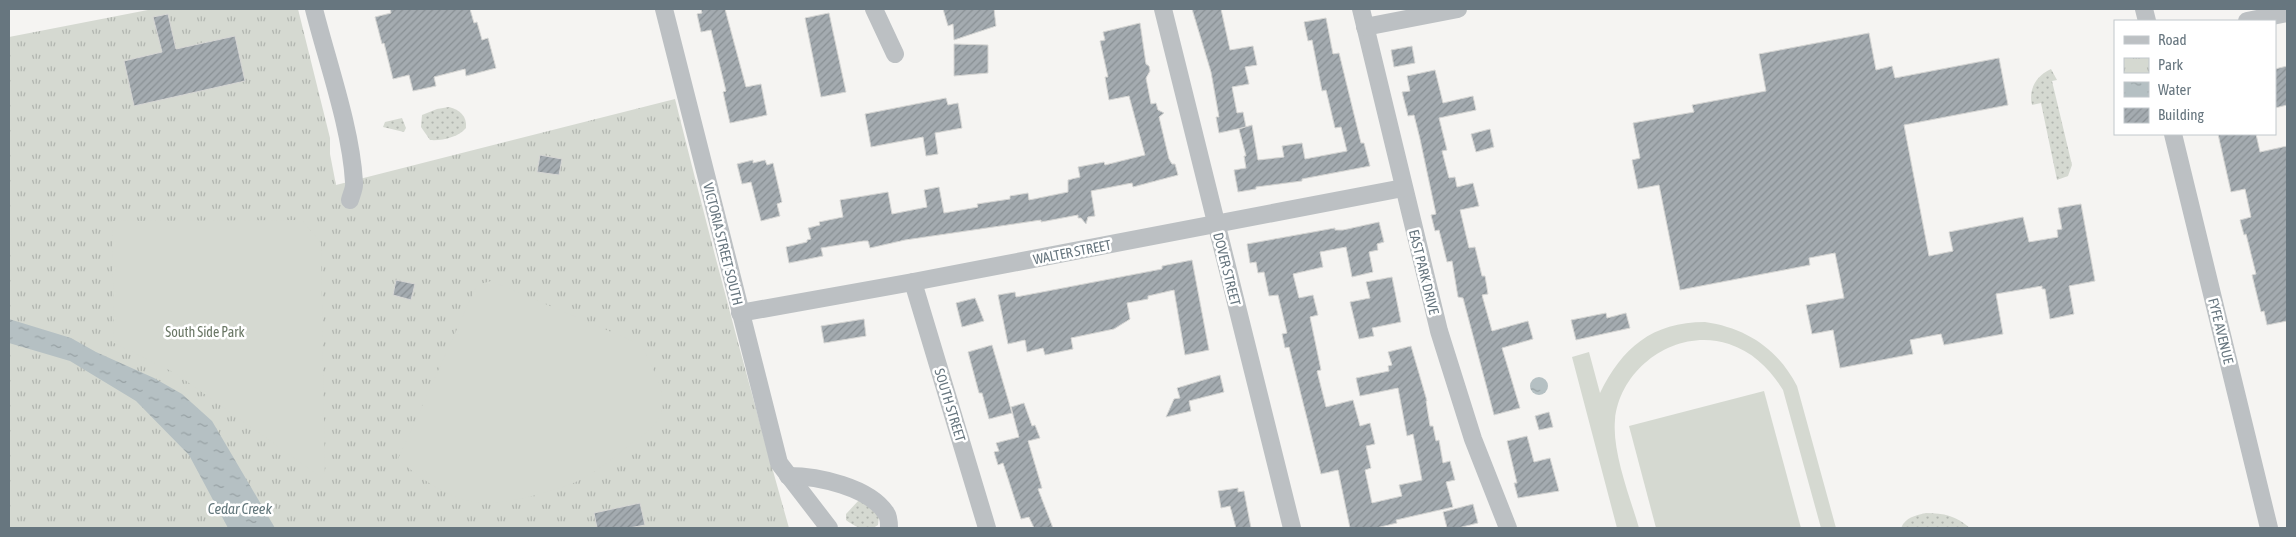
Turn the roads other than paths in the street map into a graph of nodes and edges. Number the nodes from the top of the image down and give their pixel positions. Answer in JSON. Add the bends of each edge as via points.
{"nodes":[{"id":1,"x":314,"y":9,"type":"edge"},
{"id":2,"x":664,"y":9,"type":"edge"},
{"id":3,"x":874,"y":9,"type":"edge"},
{"id":4,"x":1163,"y":9,"type":"edge"},
{"id":5,"x":1361,"y":9,"type":"edge"},
{"id":6,"x":1458,"y":9,"type":"edge"},
{"id":7,"x":2287,"y":13,"type":"edge"},
{"id":8,"x":2252,"y":20,"type":"edge"},
{"id":9,"x":1365,"y":27,"type":"junction"},
{"id":10,"x":895,"y":54,"type":"dead end"},
{"id":11,"x":2173,"y":135,"type":"edge"},
{"id":12,"x":1403,"y":188,"type":"junction"},
{"id":13,"x":350,"y":200,"type":"dead end"},
{"id":14,"x":1215,"y":224,"type":"junction"},
{"id":15,"x":913,"y":282,"type":"junction"},
{"id":16,"x":740,"y":313,"type":"junction"},
{"id":17,"x":788,"y":476,"type":"junction"},
{"id":18,"x":829,"y":528,"type":"edge"},
{"id":19,"x":889,"y":528,"type":"edge"},
{"id":20,"x":987,"y":528,"type":"edge"},
{"id":21,"x":1292,"y":528,"type":"edge"},
{"id":22,"x":1508,"y":528,"type":"edge"},
{"id":23,"x":2269,"y":528,"type":"edge"}],
"edges":[{"from":1,"to":13,"type":"street","via":[[351,160],[355,184]]},
{"from":2,"to":16,"type":"street","name":"VICTORIA STREET SOUTH"},
{"from":3,"to":10,"type":"street"},
{"from":4,"to":14,"type":"street","name":"DOVER STREET"},
{"from":5,"to":9,"type":"street","name":"EAST PARK DRIVE"},
{"from":6,"to":9,"type":"street"},
{"from":7,"to":8,"type":"street"},
{"from":9,"to":12,"type":"street","name":"EAST PARK DRIVE"},
{"from":11,"to":23,"type":"street","name":"FYFE AVENUE"},
{"from":12,"to":14,"type":"street","name":"WALTER STREET"},
{"from":12,"to":22,"type":"street","name":"EAST PARK DRIVE","via":[[1452,375]]},
{"from":14,"to":15,"type":"street","name":"WALTER STREET"},
{"from":14,"to":21,"type":"street","name":"DOVER STREET"},
{"from":15,"to":16,"type":"street","name":"WALTER STREET"},
{"from":15,"to":20,"type":"street","name":"SOUTH STREET"},
{"from":16,"to":17,"type":"street","name":"VICTORIA STREET SOUTH","via":[[779,464]]},
{"from":17,"to":18,"type":"street","name":"VICTORIA STREET SOUTH"},
{"from":17,"to":19,"type":"street","via":[[810,476],[870,498],[887,514]]}]}
